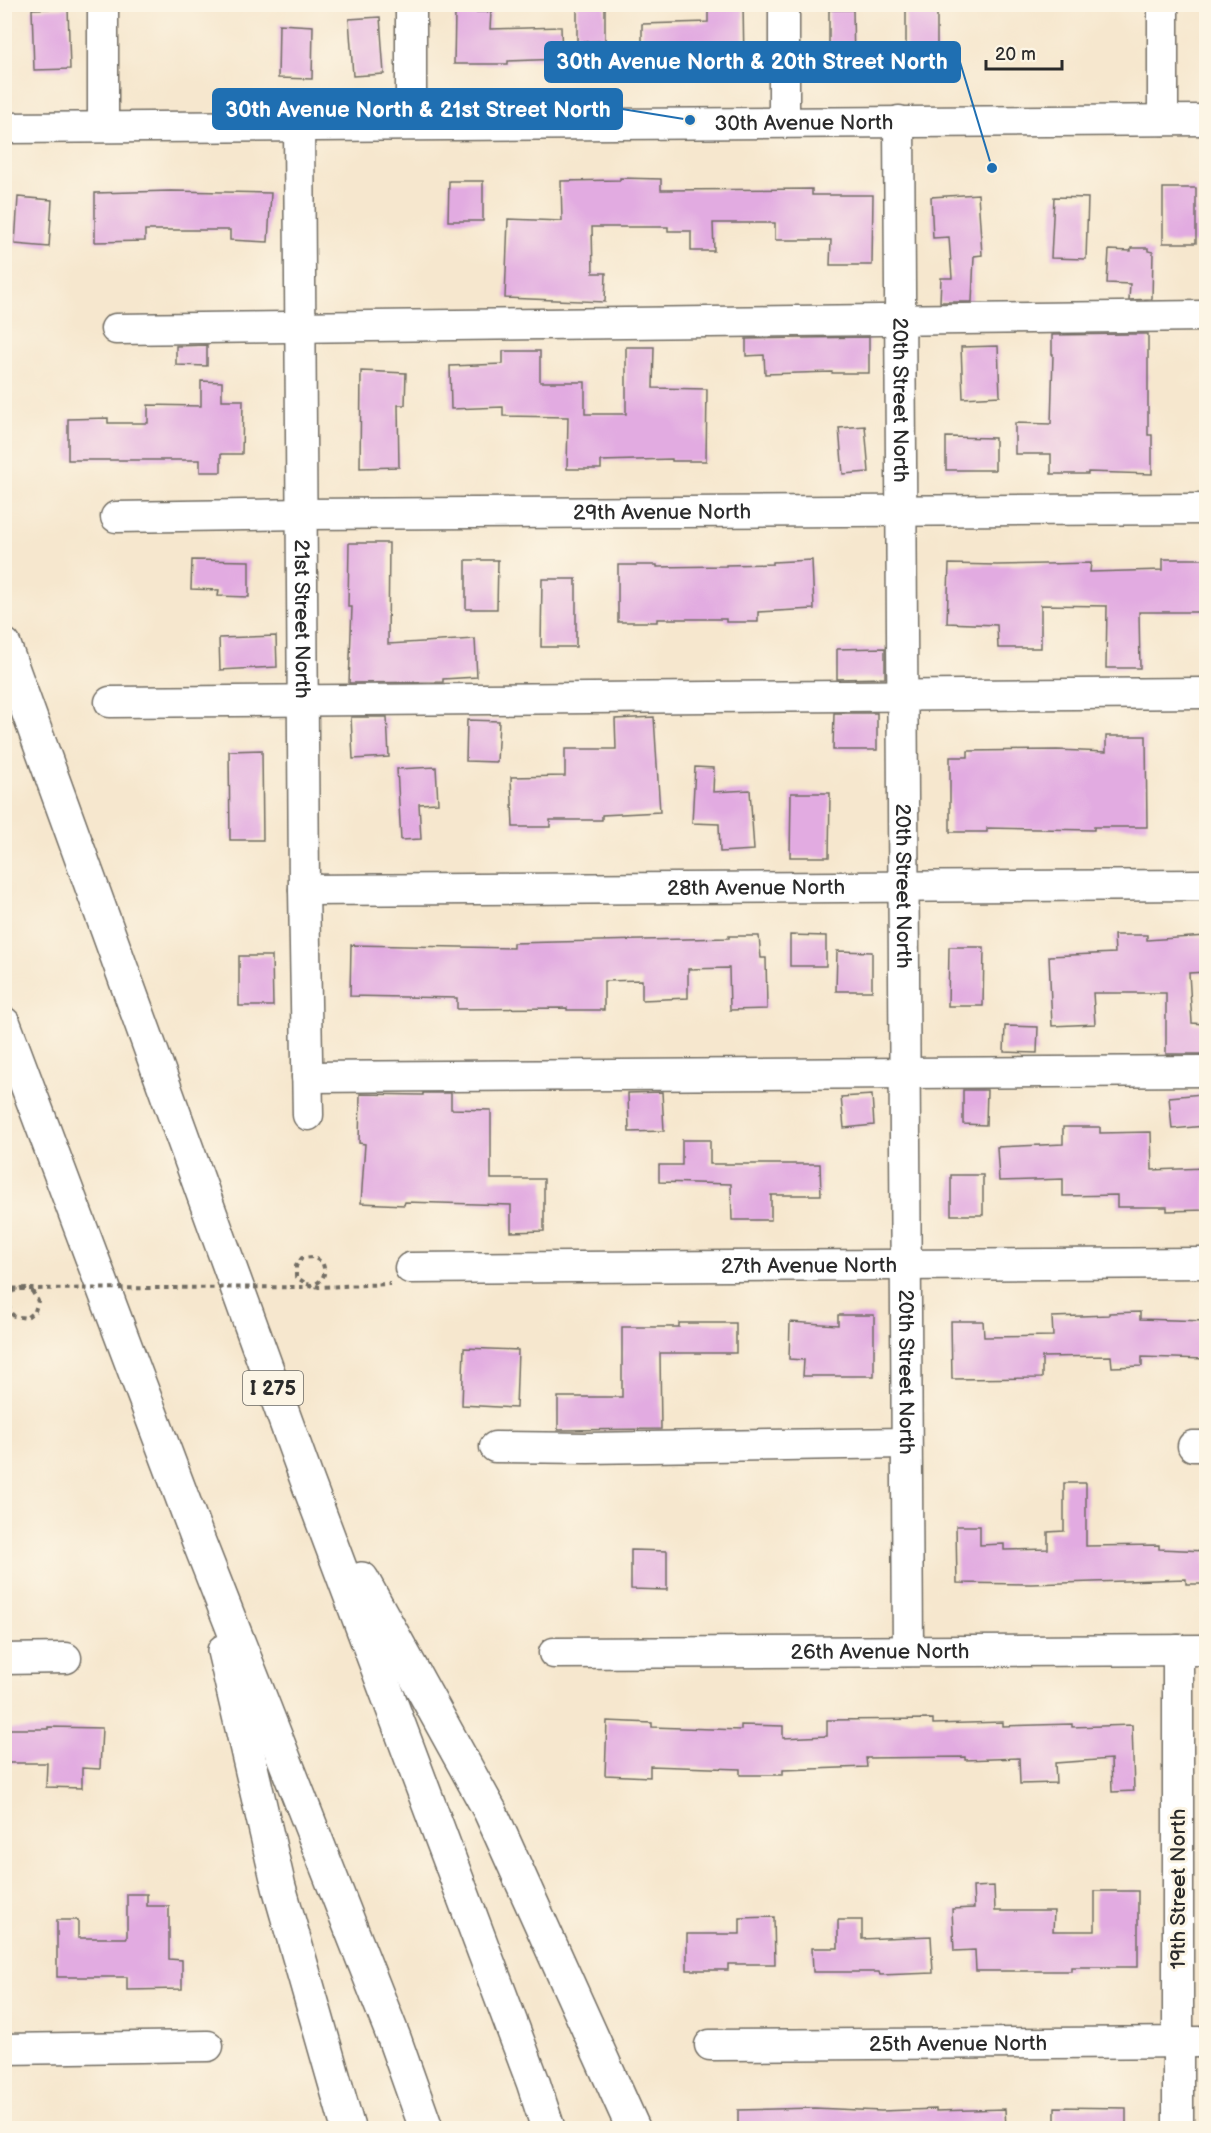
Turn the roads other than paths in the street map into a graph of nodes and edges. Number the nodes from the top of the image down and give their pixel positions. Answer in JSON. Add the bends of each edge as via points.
{"nodes":[{"id":1,"x":103,"y":4,"type":"edge"},
{"id":2,"x":411,"y":4,"type":"edge"},
{"id":3,"x":784,"y":4,"type":"edge"},
{"id":4,"x":1163,"y":4,"type":"edge"},
{"id":5,"x":1163,"y":120,"type":"junction"},
{"id":6,"x":1206,"y":120,"type":"edge"},
{"id":7,"x":899,"y":121,"type":"junction"},
{"id":8,"x":784,"y":122,"type":"junction"},
{"id":9,"x":299,"y":124,"type":"junction"},
{"id":10,"x":411,"y":124,"type":"junction"},
{"id":11,"x":103,"y":126,"type":"junction"},
{"id":12,"x":4,"y":128,"type":"edge"},
{"id":13,"x":1206,"y":316,"type":"edge"},
{"id":14,"x":900,"y":319,"type":"junction"},
{"id":15,"x":301,"y":328,"type":"junction"},
{"id":16,"x":116,"y":329,"type":"dead end"},
{"id":17,"x":1206,"y":509,"type":"edge"},
{"id":18,"x":901,"y":511,"type":"junction"},
{"id":19,"x":302,"y":514,"type":"junction"},
{"id":20,"x":116,"y":517,"type":"dead end"},
{"id":21,"x":4,"y":645,"type":"edge"},
{"id":22,"x":1206,"y":693,"type":"edge"},
{"id":23,"x":902,"y":696,"type":"junction"},
{"id":24,"x":303,"y":701,"type":"junction"},
{"id":25,"x":110,"y":702,"type":"dead end"},
{"id":26,"x":1206,"y":885,"type":"edge"},
{"id":27,"x":903,"y":886,"type":"junction"},
{"id":28,"x":304,"y":890,"type":"junction"},
{"id":29,"x":4,"y":1024,"type":"edge"},
{"id":30,"x":1206,"y":1071,"type":"edge"},
{"id":31,"x":904,"y":1074,"type":"junction"},
{"id":32,"x":307,"y":1077,"type":"junction"},
{"id":33,"x":308,"y":1115,"type":"dead end"},
{"id":34,"x":1206,"y":1263,"type":"edge"},
{"id":35,"x":905,"y":1265,"type":"junction"},
{"id":36,"x":410,"y":1268,"type":"road end"},
{"id":37,"x":906,"y":1443,"type":"junction"},
{"id":38,"x":495,"y":1447,"type":"dead end"},
{"id":39,"x":307,"y":1480,"type":"junction"},
{"id":40,"x":199,"y":1542,"type":"junction"},
{"id":41,"x":1192,"y":1650,"type":"edge"},
{"id":42,"x":908,"y":1651,"type":"junction"},
{"id":43,"x":554,"y":1653,"type":"dead end"},
{"id":44,"x":66,"y":1658,"type":"dead end"},
{"id":45,"x":4,"y":1659,"type":"edge"},
{"id":46,"x":1192,"y":2042,"type":"edge"},
{"id":47,"x":710,"y":2045,"type":"dead end"},
{"id":48,"x":208,"y":2046,"type":"dead end"},
{"id":49,"x":4,"y":2049,"type":"edge"},
{"id":50,"x":348,"y":2128,"type":"edge"},
{"id":51,"x":426,"y":2128,"type":"edge"},
{"id":52,"x":548,"y":2128,"type":"edge"},
{"id":53,"x":633,"y":2128,"type":"edge"},
{"id":54,"x":1178,"y":2128,"type":"edge"}],
"edges":[{"from":1,"to":11,"type":"street"},
{"from":2,"to":10,"type":"street"},
{"from":3,"to":8,"type":"street"},
{"from":4,"to":5,"type":"street"},
{"from":5,"to":6,"type":"street","name":"30th Avenue North"},
{"from":5,"to":7,"type":"street","name":"30th Avenue North"},
{"from":7,"to":8,"type":"street","name":"30th Avenue North"},
{"from":7,"to":14,"type":"street","name":"20th Street North"},
{"from":8,"to":10,"type":"street","name":"30th Avenue North"},
{"from":9,"to":10,"type":"street","name":"30th Avenue North"},
{"from":9,"to":11,"type":"street","name":"30th Avenue North"},
{"from":9,"to":15,"type":"street","name":"21st Street North"},
{"from":11,"to":12,"type":"street","name":"30th Avenue North"},
{"from":13,"to":14,"type":"street"},
{"from":14,"to":15,"type":"street"},
{"from":14,"to":18,"type":"street","name":"20th Street North"},
{"from":15,"to":16,"type":"street"},
{"from":15,"to":19,"type":"street","name":"21st Street North"},
{"from":17,"to":18,"type":"street","name":"29th Avenue North"},
{"from":18,"to":19,"type":"street","name":"29th Avenue North"},
{"from":18,"to":23,"type":"street","name":"20th Street North"},
{"from":19,"to":20,"type":"street","name":"29th Avenue North"},
{"from":19,"to":24,"type":"street","name":"21st Street North"},
{"from":21,"to":39,"type":"highway","number":"I 275"},
{"from":22,"to":23,"type":"street"},
{"from":23,"to":24,"type":"street"},
{"from":23,"to":27,"type":"street","name":"20th Street North"},
{"from":24,"to":25,"type":"street"},
{"from":24,"to":28,"type":"street","name":"21st Street North"},
{"from":26,"to":27,"type":"street","name":"28th Avenue North"},
{"from":27,"to":28,"type":"street","name":"28th Avenue North"},
{"from":27,"to":31,"type":"street","name":"20th Street North"},
{"from":28,"to":32,"type":"street","name":"21st Street North"},
{"from":29,"to":40,"type":"highway"},
{"from":30,"to":31,"type":"street"},
{"from":31,"to":32,"type":"street"},
{"from":31,"to":35,"type":"street","name":"20th Street North"},
{"from":32,"to":33,"type":"street","name":"21st Street North"},
{"from":34,"to":35,"type":"street","name":"27th Avenue North"},
{"from":35,"to":36,"type":"street","name":"27th Avenue North"},
{"from":35,"to":37,"type":"street","name":"20th Street North"},
{"from":37,"to":38,"type":"street"},
{"from":37,"to":42,"type":"street","name":"20th Street North"},
{"from":39,"to":52,"type":"highway","number":"I 275"},
{"from":39,"to":53,"type":"highway","via":[[490,1811]]},
{"from":40,"to":50,"type":"highway","via":[[279,1887]]},
{"from":40,"to":51,"type":"highway"},
{"from":41,"to":42,"type":"street","name":"26th Avenue North"},
{"from":41,"to":46,"type":"street","name":"19th Street North"},
{"from":42,"to":43,"type":"street","name":"26th Avenue North"},
{"from":44,"to":45,"type":"street"},
{"from":46,"to":47,"type":"street","name":"25th Avenue North"},
{"from":46,"to":54,"type":"street","name":"19th Street North"},
{"from":48,"to":49,"type":"street"}]}
